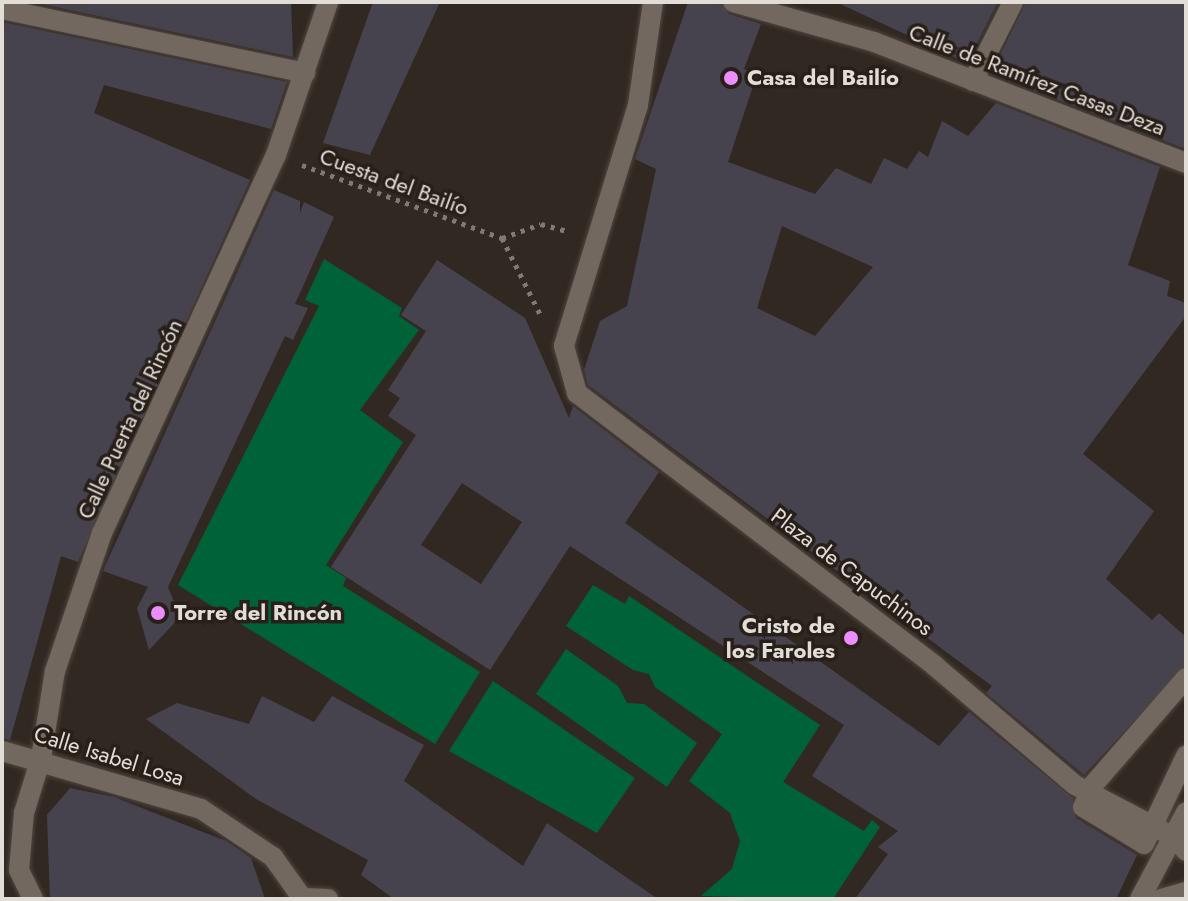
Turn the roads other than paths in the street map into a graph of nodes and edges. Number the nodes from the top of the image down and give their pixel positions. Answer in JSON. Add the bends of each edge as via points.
{"nodes":[{"id":1,"x":328,"y":2,"type":"edge"},
{"id":2,"x":653,"y":2,"type":"edge"},
{"id":3,"x":733,"y":2,"type":"edge"},
{"id":4,"x":1013,"y":2,"type":"edge"},
{"id":5,"x":2,"y":9,"type":"edge"},
{"id":6,"x":305,"y":73,"type":"junction"},
{"id":7,"x":973,"y":81,"type":"junction"},
{"id":8,"x":1186,"y":163,"type":"edge"},
{"id":9,"x":1186,"y":678,"type":"edge"},
{"id":10,"x":2,"y":751,"type":"edge"},
{"id":11,"x":1186,"y":756,"type":"edge"},
{"id":12,"x":41,"y":758,"type":"junction"},
{"id":13,"x":1093,"y":796,"type":"junction"},
{"id":14,"x":1186,"y":812,"type":"edge"},
{"id":15,"x":1152,"y":826,"type":"junction"},
{"id":16,"x":1180,"y":844,"type":"edge"},
{"id":17,"x":1186,"y":892,"type":"edge"},
{"id":18,"x":303,"y":898,"type":"edge"},
{"id":19,"x":33,"y":899,"type":"edge"},
{"id":20,"x":328,"y":899,"type":"edge"},
{"id":21,"x":1140,"y":899,"type":"edge"},
{"id":22,"x":1161,"y":899,"type":"edge"}],
"edges":[{"from":1,"to":6,"type":"street","name":"Calle Puerta del Rincón"},
{"from":2,"to":13,"type":"street","name":"Plaza de Capuchinos","via":[[638,105],[564,346],[577,393],[935,666]]},
{"from":3,"to":7,"type":"street","name":"Calle de Ramírez Casas Deza","via":[[874,42]]},
{"from":4,"to":7,"type":"street"},
{"from":5,"to":6,"type":"street"},
{"from":6,"to":12,"type":"street","name":"Calle Puerta del Rincón","via":[[276,155],[102,533],[55,671]]},
{"from":7,"to":8,"type":"street","name":"Calle de Ramírez Casas Deza"},
{"from":9,"to":13,"type":"street","via":[[1093,785]]},
{"from":10,"to":12,"type":"street","name":"Calle Isabel Losa"},
{"from":11,"to":15,"type":"street"},
{"from":12,"to":18,"type":"street","name":"Calle Isabel Losa","via":[[201,809],[273,857]]},
{"from":12,"to":19,"type":"street","name":"Calle Puerta del Rincón","via":[[24,813],[19,870]]},
{"from":13,"to":15,"type":"street","name":"Plaza de Capuchinos","via":[[1083,807],[1144,844]]},
{"from":14,"to":16,"type":"street"},
{"from":15,"to":16,"type":"street"},
{"from":16,"to":21,"type":"street"},
{"from":17,"to":22,"type":"street"},
{"from":18,"to":20,"type":"street"}]}
